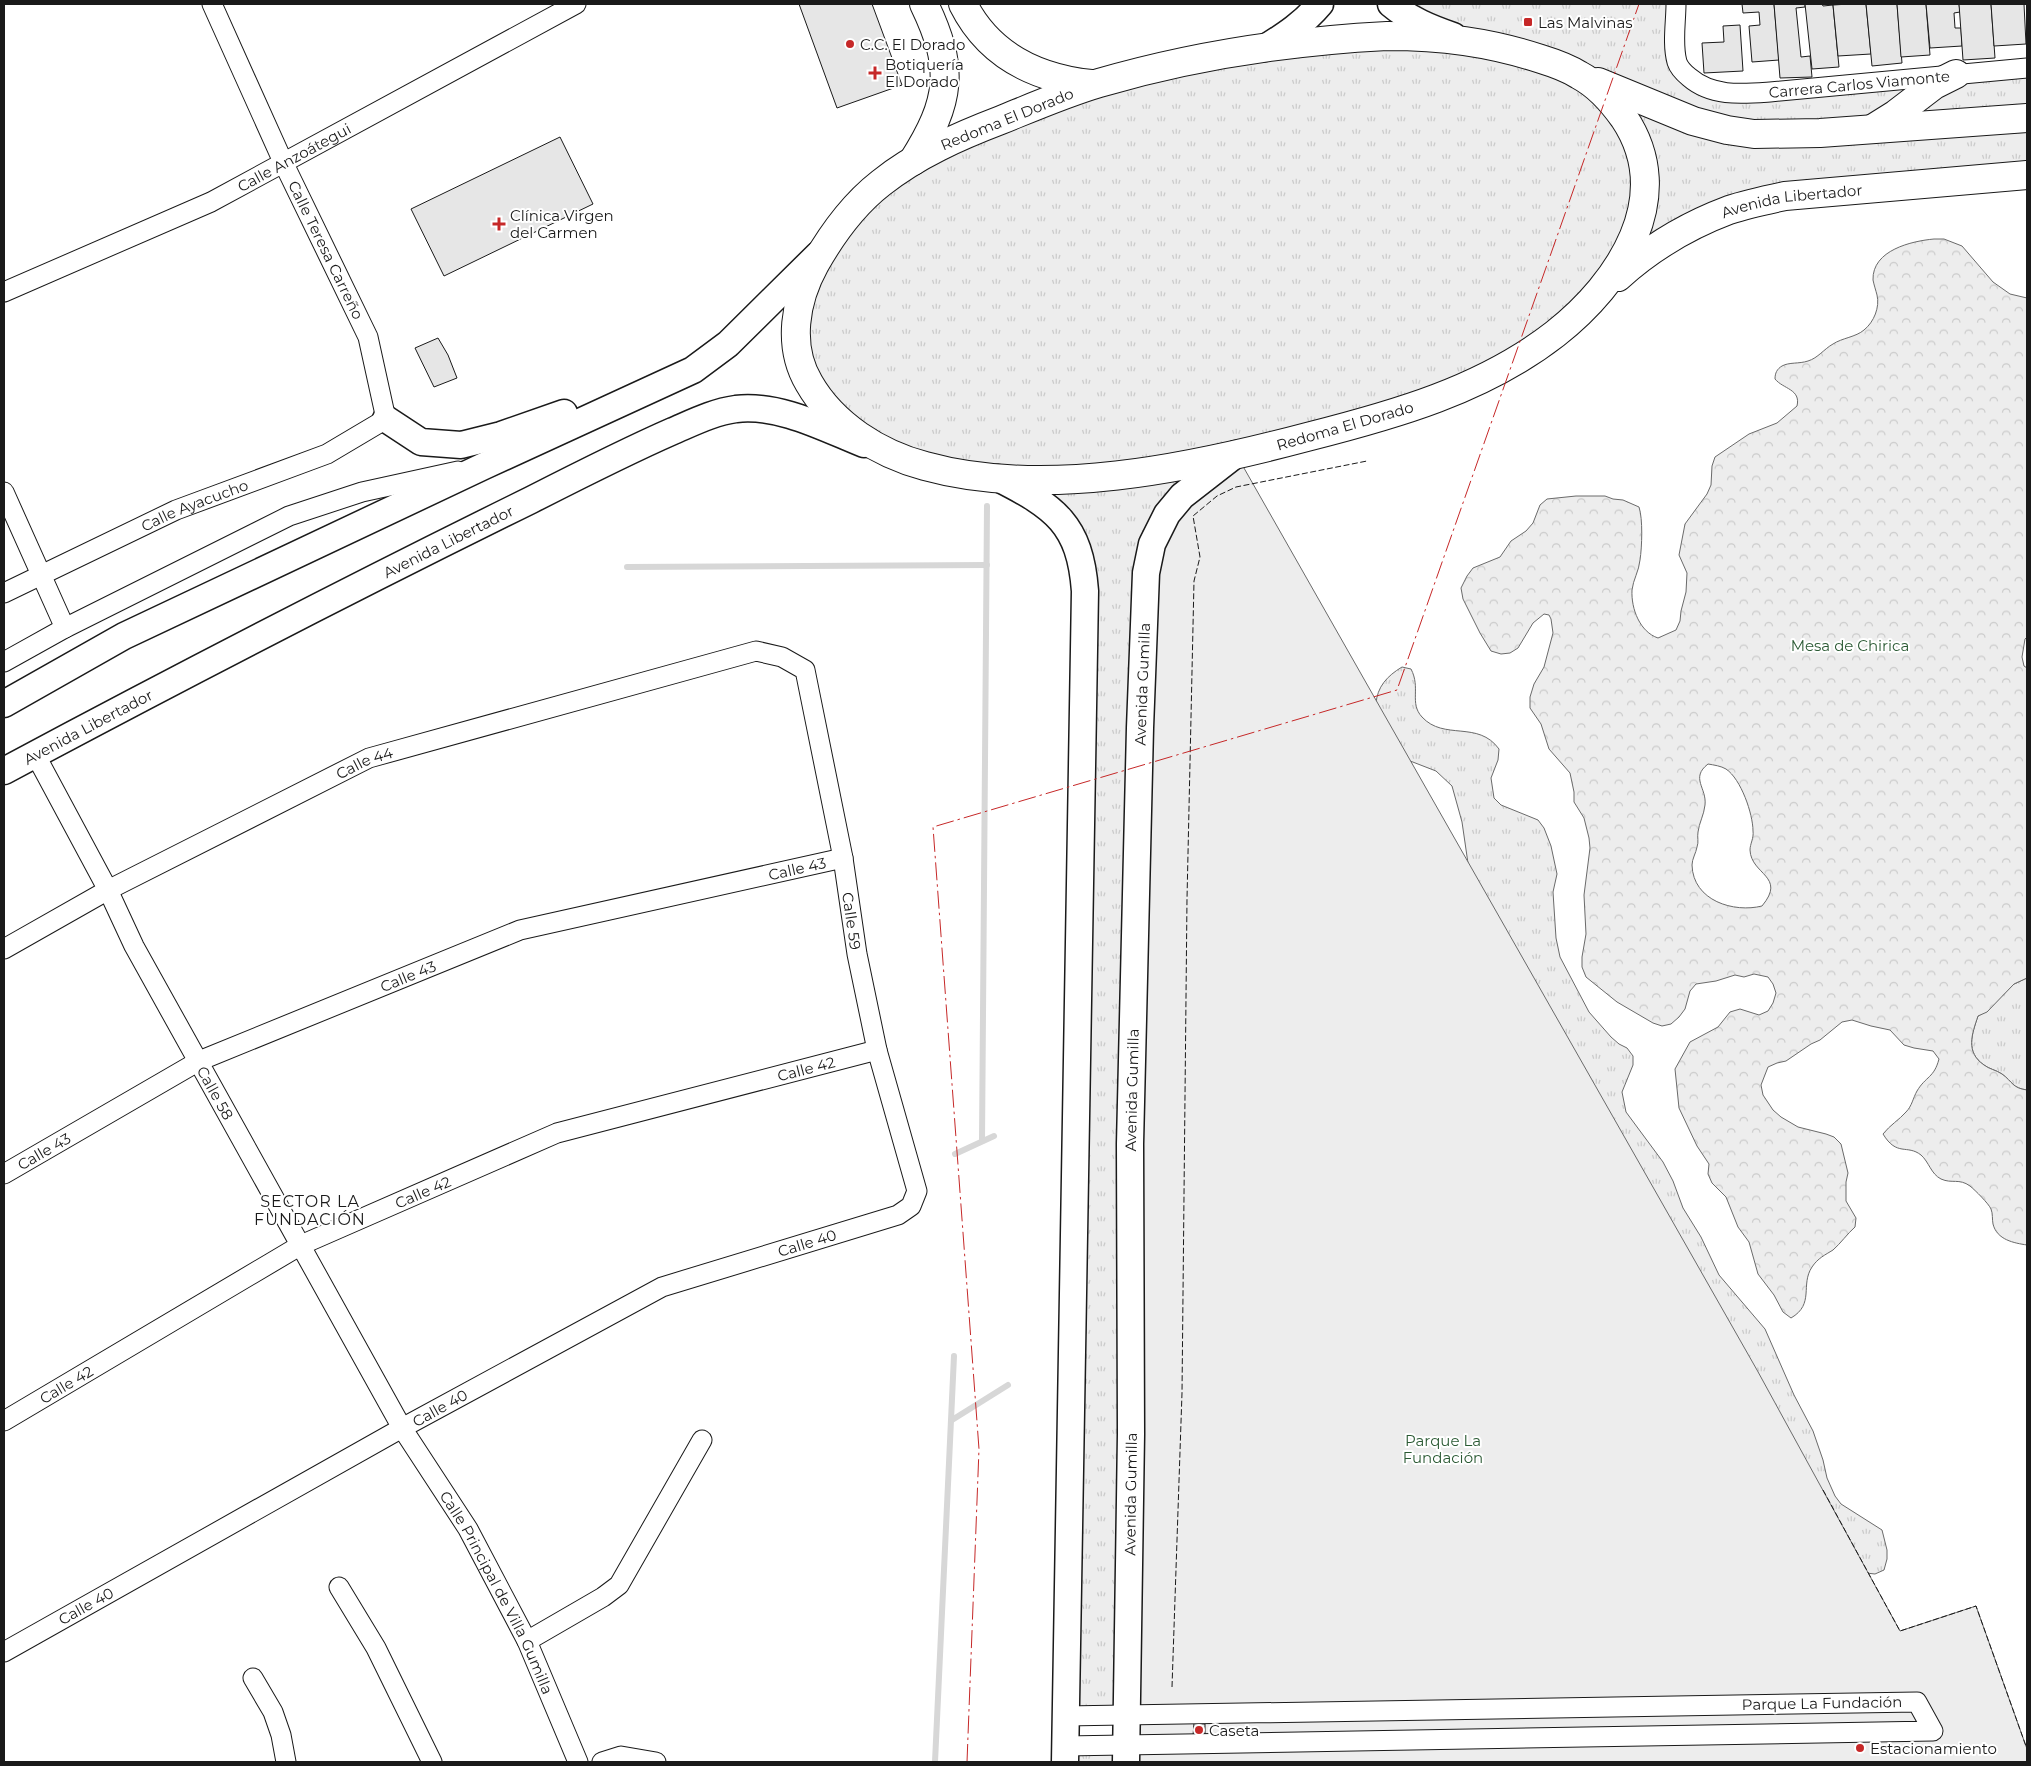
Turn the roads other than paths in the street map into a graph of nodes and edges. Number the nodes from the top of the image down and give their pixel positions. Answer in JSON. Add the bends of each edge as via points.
{"nodes":[{"id":1,"x":212,"y":4,"type":"edge"},
{"id":2,"x":576,"y":4,"type":"edge"},
{"id":3,"x":924,"y":4,"type":"edge"},
{"id":4,"x":963,"y":4,"type":"edge"},
{"id":5,"x":1320,"y":4,"type":"edge"},
{"id":6,"x":1391,"y":4,"type":"edge"},
{"id":7,"x":1676,"y":4,"type":"edge"},
{"id":8,"x":1465,"y":40,"type":"junction"},
{"id":9,"x":1264,"y":48,"type":"junction"},
{"id":10,"x":2027,"y":68,"type":"edge"},
{"id":11,"x":1578,"y":74,"type":"junction"},
{"id":12,"x":1956,"y":74,"type":"junction"},
{"id":13,"x":1095,"y":84,"type":"junction"},
{"id":14,"x":2027,"y":118,"type":"edge"},
{"id":15,"x":1870,"y":130,"type":"junction"},
{"id":16,"x":911,"y":163,"type":"junction"},
{"id":17,"x":284,"y":164,"type":"junction"},
{"id":18,"x":2027,"y":175,"type":"edge"},
{"id":19,"x":823,"y":251,"type":"junction"},
{"id":20,"x":4,"y":292,"type":"edge"},
{"id":21,"x":1585,"y":307,"type":"junction"},
{"id":22,"x":639,"y":394,"type":"junction"},
{"id":23,"x":386,"y":419,"type":"junction"},
{"id":24,"x":1236,"y":454,"type":"junction"},
{"id":25,"x":908,"y":461,"type":"junction"},
{"id":26,"x":484,"y":466,"type":"junction"},
{"id":27,"x":998,"y":478,"type":"junction"},
{"id":28,"x":4,"y":492,"type":"edge"},
{"id":29,"x":40,"y":575,"type":"junction"},
{"id":30,"x":4,"y":593,"type":"edge"},
{"id":31,"x":65,"y":628,"type":"junction"},
{"id":32,"x":756,"y":651,"type":"joint"},
{"id":33,"x":4,"y":662,"type":"edge"},
{"id":34,"x":4,"y":704,"type":"edge"},
{"id":35,"x":34,"y":754,"type":"junction"},
{"id":36,"x":4,"y":771,"type":"edge"},
{"id":37,"x":843,"y":858,"type":"junction"},
{"id":38,"x":108,"y":890,"type":"junction"},
{"id":39,"x":4,"y":949,"type":"edge"},
{"id":40,"x":877,"y":1050,"type":"junction"},
{"id":41,"x":199,"y":1061,"type":"junction"},
{"id":42,"x":4,"y":1174,"type":"edge"},
{"id":43,"x":898,"y":1215,"type":"joint"},
{"id":44,"x":301,"y":1246,"type":"junction"},
{"id":45,"x":4,"y":1421,"type":"edge"},
{"id":46,"x":402,"y":1428,"type":"junction"},
{"id":47,"x":702,"y":1440,"type":"dead end"},
{"id":48,"x":339,"y":1587,"type":"dead end"},
{"id":49,"x":527,"y":1641,"type":"junction"},
{"id":50,"x":4,"y":1652,"type":"edge"},
{"id":51,"x":253,"y":1678,"type":"dead end"},
{"id":52,"x":1127,"y":1715,"type":"junction"},
{"id":53,"x":1065,"y":1716,"type":"junction"},
{"id":54,"x":1126,"y":1753,"type":"edge"},
{"id":55,"x":1065,"y":1754,"type":"edge"},
{"id":56,"x":286,"y":1762,"type":"edge"},
{"id":57,"x":432,"y":1762,"type":"edge"},
{"id":58,"x":578,"y":1762,"type":"edge"},
{"id":59,"x":602,"y":1762,"type":"edge"},
{"id":60,"x":656,"y":1762,"type":"edge"}],
"edges":[{"from":1,"to":17,"type":"street","name":"Calle Teresa Carreño"},
{"from":2,"to":17,"type":"street","name":"Calle Anzoátegui"},
{"from":3,"to":16,"type":"main road","via":[[938,35],[946,81],[935,123]]},
{"from":4,"to":13,"type":"main road","via":[[979,31],[1008,57],[1067,81]]},
{"from":5,"to":9,"type":"main road","via":[[1294,31]]},
{"from":6,"to":8,"type":"main road","via":[[1420,23]]},
{"from":7,"to":12,"type":"street","name":"Carrera Carlos Viamonte","via":[[1678,63],[1694,81],[1715,91],[1742,94]]},
{"from":8,"to":9,"type":"main road","name":"Redoma El Dorado","via":[[1387,36]]},
{"from":8,"to":11,"type":"main road","name":"Redoma El Dorado","via":[[1523,53]]},
{"from":9,"to":13,"type":"main road","name":"Redoma El Dorado"},
{"from":10,"to":12,"type":"street","name":"Carrera Carlos Viamonte"},
{"from":11,"to":15,"type":"main road","via":[[1663,110],[1727,130],[1788,134]]},
{"from":11,"to":21,"type":"main road","name":"Redoma El Dorado","via":[[1612,102],[1628,124],[1645,176],[1644,210],[1637,232],[1626,255]]},
{"from":12,"to":15,"type":"main road","via":[[1934,85]]},
{"from":13,"to":16,"type":"main road","name":"Redoma El Dorado","via":[[964,134]]},
{"from":14,"to":15,"type":"main road"},
{"from":16,"to":19,"type":"main road","name":"Redoma El Dorado","via":[[860,202]]},
{"from":17,"to":20,"type":"street","name":"Calle Anzoátegui","via":[[211,202]]},
{"from":17,"to":23,"type":"street","name":"Calle Teresa Carreño","via":[[368,337]]},
{"from":18,"to":21,"type":"main road","name":"Avenida Libertador","via":[[1784,196],[1748,204],[1684,231],[1629,267]]},
{"from":19,"to":22,"type":"main road","via":[[714,356],[693,370]]},
{"from":19,"to":25,"type":"main road","name":"Redoma El Dorado","via":[[810,273],[798,311],[796,330],[800,366],[819,398],[855,434]]},
{"from":21,"to":24,"type":"main road","name":"Redoma El Dorado","via":[[1531,352],[1463,388],[1344,428]]},
{"from":22,"to":23,"type":"main road","via":[[579,408],[502,436],[461,445],[421,442]]},
{"from":22,"to":26,"type":"main road"},
{"from":23,"to":29,"type":"street","name":"Calle Ayacucho","via":[[327,454],[176,510]]},
{"from":24,"to":27,"type":"main road","name":"Redoma El Dorado","via":[[1112,475]]},
{"from":24,"to":52,"type":"main road","name":"Avenida Gumilla","via":[[1182,496],[1167,514],[1152,544],[1146,573],[1130,1144],[1131,1434]]},
{"from":25,"to":27,"type":"main road","name":"Redoma El Dorado","via":[[950,472]]},
{"from":25,"to":35,"type":"main road","name":"Avenida Libertador","via":[[773,410],[754,408],[721,412],[644,443],[354,588]]},
{"from":26,"to":31,"type":"street","via":[[362,492],[289,516]]},
{"from":26,"to":34,"type":"main road","via":[[124,636]]},
{"from":27,"to":53,"type":"main road","via":[[1045,504],[1062,521],[1079,552],[1085,591]]},
{"from":28,"to":29,"type":"street"},
{"from":29,"to":30,"type":"street","name":"Calle Ayacucho"},
{"from":29,"to":31,"type":"street"},
{"from":31,"to":33,"type":"street"},
{"from":32,"to":37,"type":"street","name":"Calle 59","via":[[782,657],[805,670]]},
{"from":32,"to":38,"type":"street","name":"Calle 44","via":[[369,758]]},
{"from":35,"to":36,"type":"main road","name":"Avenida Libertador"},
{"from":35,"to":38,"type":"street","name":"Calle 58"},
{"from":37,"to":40,"type":"street","name":"Calle 59","via":[[857,954]]},
{"from":37,"to":41,"type":"street","name":"Calle 43","via":[[520,930]]},
{"from":38,"to":39,"type":"street","name":"Calle 44"},
{"from":38,"to":41,"type":"street","name":"Calle 58","via":[[134,946]]},
{"from":40,"to":43,"type":"street","name":"Calle 59","via":[[918,1192],[911,1206]]},
{"from":40,"to":44,"type":"street","name":"Calle 42","via":[[557,1132]]},
{"from":41,"to":42,"type":"street","name":"Calle 43"},
{"from":41,"to":44,"type":"street","name":"Calle 58"},
{"from":43,"to":46,"type":"street","name":"Calle 40","via":[[662,1287]]},
{"from":44,"to":45,"type":"street","name":"Calle 42"},
{"from":44,"to":46,"type":"street","name":"Calle 58"},
{"from":46,"to":49,"type":"street","name":"Calle Principal de Villa Gumilla","via":[[468,1529]]},
{"from":46,"to":50,"type":"street","name":"Calle 40"},
{"from":47,"to":49,"type":"street","via":[[619,1585]]},
{"from":48,"to":57,"type":"street","via":[[376,1648]]},
{"from":49,"to":58,"type":"street","name":"Calle Principal de Villa Gumilla"},
{"from":51,"to":56,"type":"street","via":[[274,1712]]},
{"from":52,"to":53,"type":"street","name":"Parque La Fundación"},
{"from":52,"to":54,"type":"main road","name":"Avenida Gumilla"},
{"from":52,"to":54,"type":"street","name":"Parque La Fundación","via":[[1917,1702],[1933,1730]]},
{"from":53,"to":55,"type":"main road"},
{"from":54,"to":55,"type":"street","name":"Parque La Fundación"},
{"from":59,"to":60,"type":"street","via":[[621,1756]]}]}
